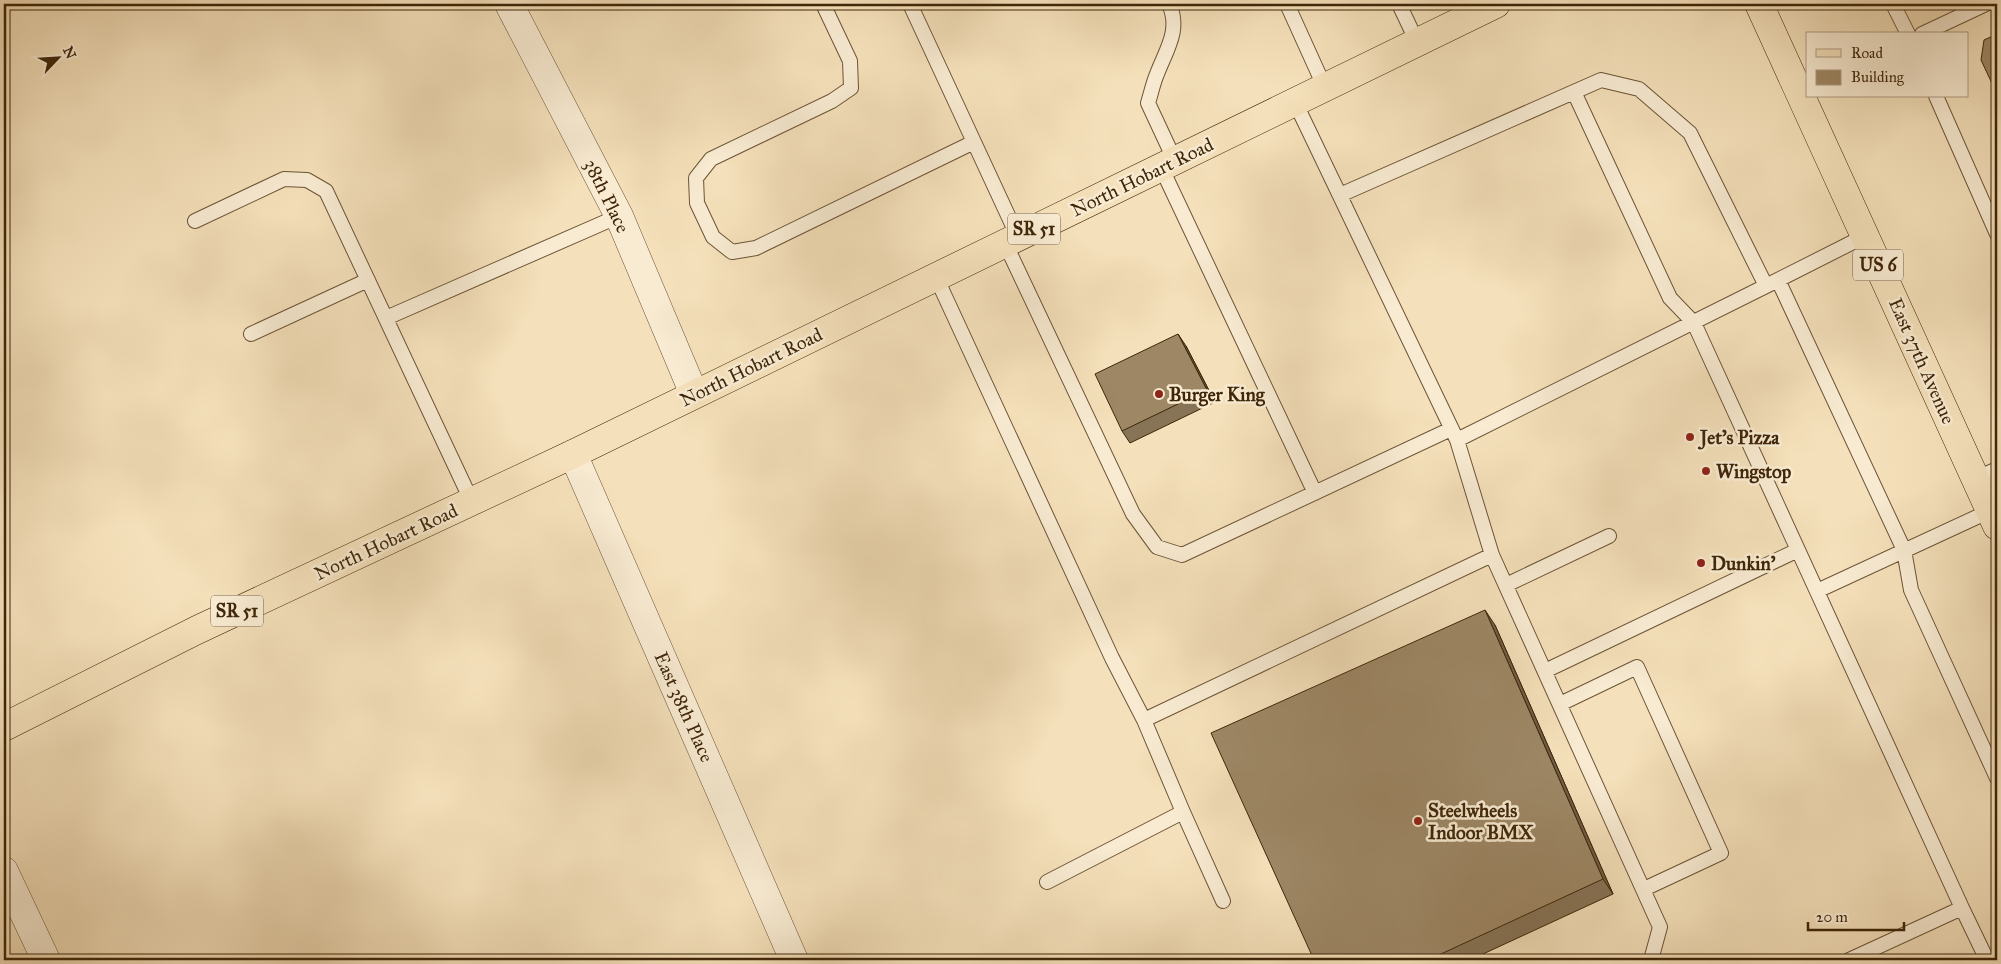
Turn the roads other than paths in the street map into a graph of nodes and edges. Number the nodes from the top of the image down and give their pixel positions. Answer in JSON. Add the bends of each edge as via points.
{"nodes":[{"id":1,"x":508,"y":4,"type":"edge"},
{"id":2,"x":823,"y":4,"type":"edge"},
{"id":3,"x":910,"y":4,"type":"edge"},
{"id":4,"x":1169,"y":4,"type":"edge"},
{"id":5,"x":1286,"y":4,"type":"edge"},
{"id":6,"x":1399,"y":4,"type":"edge"},
{"id":7,"x":1496,"y":4,"type":"edge"},
{"id":8,"x":1759,"y":4,"type":"edge"},
{"id":9,"x":1893,"y":4,"type":"edge"},
{"id":10,"x":1986,"y":4,"type":"edge"},
{"id":11,"x":1907,"y":32,"type":"edge"},
{"id":12,"x":1926,"y":32,"type":"edge"},
{"id":13,"x":1417,"y":42,"type":"junction"},
{"id":14,"x":1325,"y":88,"type":"junction"},
{"id":15,"x":1574,"y":92,"type":"junction"},
{"id":16,"x":1937,"y":98,"type":"edge"},
{"id":17,"x":1295,"y":102,"type":"junction"},
{"id":18,"x":974,"y":142,"type":"junction"},
{"id":19,"x":1168,"y":164,"type":"junction"},
{"id":20,"x":1340,"y":194,"type":"junction"},
{"id":21,"x":618,"y":216,"type":"junction"},
{"id":22,"x":194,"y":221,"type":"dead end"},
{"id":23,"x":1997,"y":234,"type":"edge"},
{"id":24,"x":1865,"y":236,"type":"junction"},
{"id":25,"x":1011,"y":240,"type":"junction"},
{"id":26,"x":936,"y":277,"type":"junction"},
{"id":27,"x":368,"y":280,"type":"junction"},
{"id":28,"x":1772,"y":284,"type":"junction"},
{"id":29,"x":386,"y":318,"type":"junction"},
{"id":30,"x":1694,"y":323,"type":"junction"},
{"id":31,"x":251,"y":334,"type":"dead end"},
{"id":32,"x":694,"y":394,"type":"junction"},
{"id":33,"x":1454,"y":434,"type":"junction"},
{"id":34,"x":573,"y":454,"type":"junction"},
{"id":35,"x":1986,"y":474,"type":"edge"},
{"id":36,"x":1315,"y":493,"type":"junction"},
{"id":37,"x":472,"y":502,"type":"junction"},
{"id":38,"x":1994,"y":519,"type":"edge"},
{"id":39,"x":1609,"y":536,"type":"dead end"},
{"id":40,"x":1798,"y":550,"type":"junction"},
{"id":41,"x":1904,"y":550,"type":"junction"},
{"id":42,"x":1492,"y":555,"type":"junction"},
{"id":43,"x":1506,"y":585,"type":"junction"},
{"id":44,"x":1817,"y":591,"type":"junction"},
{"id":45,"x":1545,"y":671,"type":"junction"},
{"id":46,"x":1560,"y":704,"type":"junction"},
{"id":47,"x":1144,"y":720,"type":"junction"},
{"id":48,"x":4,"y":727,"type":"edge"},
{"id":49,"x":1997,"y":778,"type":"edge"},
{"id":50,"x":1182,"y":812,"type":"junction"},
{"id":51,"x":4,"y":871,"type":"edge"},
{"id":52,"x":1047,"y":882,"type":"dead end"},
{"id":53,"x":1644,"y":889,"type":"junction"},
{"id":54,"x":1223,"y":901,"type":"dead end"},
{"id":55,"x":1962,"y":908,"type":"junction"},
{"id":56,"x":46,"y":960,"type":"edge"},
{"id":57,"x":794,"y":960,"type":"edge"},
{"id":58,"x":1651,"y":960,"type":"edge"},
{"id":59,"x":1849,"y":960,"type":"edge"},
{"id":60,"x":1987,"y":960,"type":"edge"}],
"edges":[{"from":1,"to":21,"type":"street","name":"38th Place"},
{"from":2,"to":18,"type":"lane","via":[[850,61],[851,88],[832,102],[710,159],[696,178],[696,203],[713,237],[732,252],[756,248]]},
{"from":3,"to":18,"type":"lane"},
{"from":4,"to":19,"type":"lane","via":[[1173,13],[1171,44],[1148,104]]},
{"from":5,"to":14,"type":"lane"},
{"from":6,"to":13,"type":"lane"},
{"from":7,"to":13,"type":"main road","name":"North Hobart Road","number":"SR 51"},
{"from":8,"to":24,"type":"main road","name":"East 37th Avenue","number":"US 6"},
{"from":9,"to":11,"type":"lane"},
{"from":10,"to":12,"type":"lane"},
{"from":13,"to":14,"type":"main road","name":"North Hobart Road","number":"SR 51"},
{"from":14,"to":17,"type":"main road","name":"North Hobart Road","number":"SR 51"},
{"from":15,"to":20,"type":"lane"},
{"from":15,"to":28,"type":"lane","via":[[1600,80],[1639,89],[1690,133]]},
{"from":15,"to":30,"type":"lane","via":[[1670,298]]},
{"from":16,"to":23,"type":"lane"},
{"from":17,"to":19,"type":"main road","name":"North Hobart Road","number":"SR 51"},
{"from":17,"to":20,"type":"lane"},
{"from":18,"to":25,"type":"lane"},
{"from":19,"to":25,"type":"main road","name":"North Hobart Road","number":"SR 51"},
{"from":19,"to":36,"type":"lane"},
{"from":20,"to":33,"type":"lane"},
{"from":21,"to":29,"type":"lane"},
{"from":21,"to":32,"type":"street","name":"38th Place"},
{"from":22,"to":27,"type":"lane","via":[[284,179],[307,180],[326,191]]},
{"from":24,"to":28,"type":"lane"},
{"from":24,"to":35,"type":"main road","name":"East 37th Avenue","number":"US 6"},
{"from":25,"to":26,"type":"main road","name":"North Hobart Road","number":"SR 51"},
{"from":25,"to":36,"type":"lane","via":[[1133,514],[1157,546],[1182,555]]},
{"from":26,"to":32,"type":"main road","name":"North Hobart Road","number":"SR 51"},
{"from":26,"to":47,"type":"lane","via":[[1112,658]]},
{"from":27,"to":29,"type":"lane"},
{"from":27,"to":31,"type":"lane"},
{"from":28,"to":30,"type":"lane"},
{"from":28,"to":41,"type":"lane"},
{"from":29,"to":37,"type":"lane"},
{"from":30,"to":33,"type":"lane"},
{"from":30,"to":40,"type":"lane"},
{"from":32,"to":34,"type":"main road","name":"North Hobart Road","number":"SR 51"},
{"from":33,"to":36,"type":"lane"},
{"from":33,"to":42,"type":"lane"},
{"from":34,"to":37,"type":"main road","name":"North Hobart Road","number":"SR 51"},
{"from":34,"to":57,"type":"street","name":"East 38th Place"},
{"from":35,"to":38,"type":"main road","name":"East 37th Avenue","number":"US 6"},
{"from":37,"to":48,"type":"main road","name":"North Hobart Road","number":"SR 51","via":[[197,630]]},
{"from":38,"to":41,"type":"lane"},
{"from":39,"to":43,"type":"lane"},
{"from":40,"to":44,"type":"lane"},
{"from":40,"to":45,"type":"lane"},
{"from":41,"to":44,"type":"lane"},
{"from":41,"to":49,"type":"lane","via":[[1911,590]]},
{"from":42,"to":43,"type":"lane"},
{"from":42,"to":47,"type":"lane"},
{"from":43,"to":45,"type":"lane"},
{"from":44,"to":55,"type":"lane"},
{"from":45,"to":46,"type":"lane"},
{"from":46,"to":53,"type":"lane"},
{"from":46,"to":53,"type":"lane","via":[[1637,667],[1721,853]]},
{"from":47,"to":50,"type":"lane"},
{"from":50,"to":52,"type":"lane"},
{"from":50,"to":54,"type":"lane"},
{"from":51,"to":56,"type":"street"},
{"from":53,"to":58,"type":"lane","via":[[1660,927]]},
{"from":55,"to":59,"type":"lane"},
{"from":55,"to":60,"type":"lane"}]}
